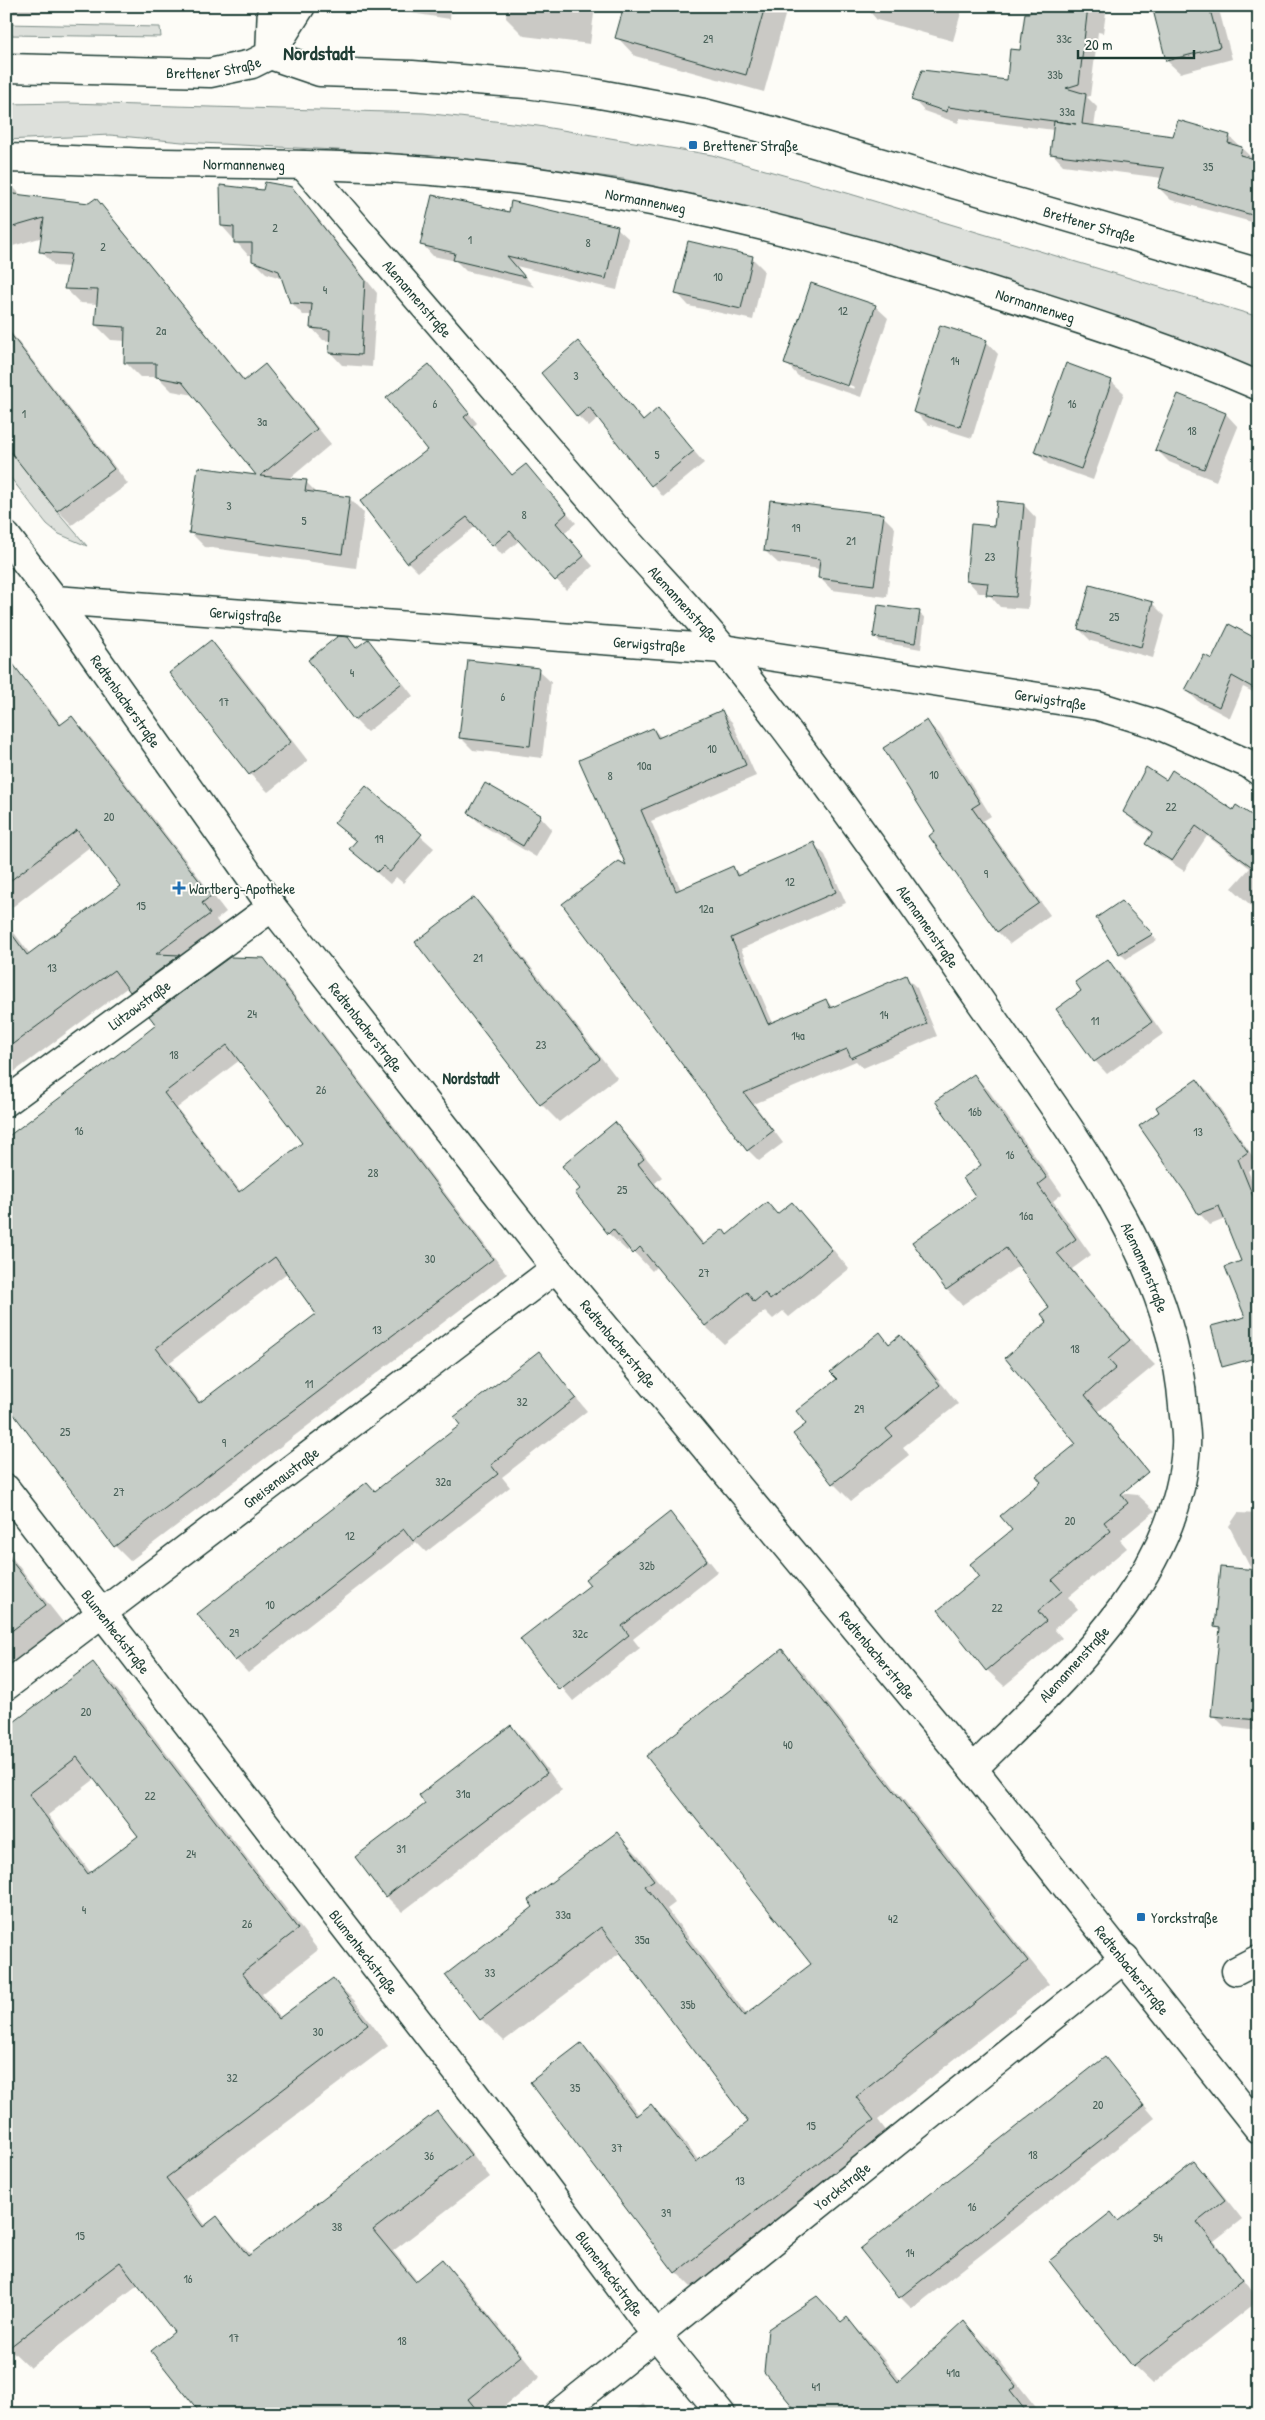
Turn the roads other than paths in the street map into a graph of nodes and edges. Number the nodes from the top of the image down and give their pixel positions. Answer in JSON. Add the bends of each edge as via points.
{"nodes":[{"id":1,"x":272,"y":6,"type":"edge"},
{"id":2,"x":301,"y":6,"type":"edge"},
{"id":3,"x":270,"y":55,"type":"junction"},
{"id":4,"x":6,"y":68,"type":"edge"},
{"id":5,"x":6,"y":158,"type":"edge"},
{"id":6,"x":302,"y":165,"type":"junction"},
{"id":7,"x":1259,"y":273,"type":"edge"},
{"id":8,"x":1259,"y":386,"type":"edge"},
{"id":9,"x":6,"y":536,"type":"edge"},
{"id":10,"x":56,"y":600,"type":"junction"},
{"id":11,"x":723,"y":649,"type":"junction"},
{"id":12,"x":1259,"y":770,"type":"edge"},
{"id":13,"x":272,"y":907,"type":"junction"},
{"id":14,"x":6,"y":1102,"type":"edge"},
{"id":15,"x":556,"y":1268,"type":"junction"},
{"id":16,"x":6,"y":1489,"type":"edge"},
{"id":17,"x":102,"y":1611,"type":"junction"},
{"id":18,"x":6,"y":1686,"type":"edge"},
{"id":19,"x":973,"y":1769,"type":"junction"},
{"id":20,"x":1125,"y":1958,"type":"junction"},
{"id":21,"x":1259,"y":2129,"type":"edge"},
{"id":22,"x":656,"y":2335,"type":"junction"},
{"id":23,"x":558,"y":2414,"type":"edge"},
{"id":24,"x":721,"y":2414,"type":"edge"}],
"edges":[{"from":1,"to":3,"type":"street"},
{"from":2,"to":3,"type":"street"},
{"from":3,"to":4,"type":"street","name":"Brettener Straße","via":[[252,64],[210,73]]},
{"from":3,"to":7,"type":"street","name":"Brettener Straße","via":[[320,72],[526,84],[704,113]]},
{"from":5,"to":6,"type":"street","name":"Normannenweg"},
{"from":6,"to":8,"type":"street","name":"Normannenweg","via":[[474,174],[680,205],[779,229],[950,278],[1206,363]]},
{"from":6,"to":11,"type":"street","name":"Alemannenstraße"},
{"from":9,"to":10,"type":"street","name":"Redtenbacherstraße"},
{"from":10,"to":11,"type":"street","name":"Gerwigstraße"},
{"from":10,"to":13,"type":"street","name":"Redtenbacherstraße"},
{"from":11,"to":12,"type":"street","name":"Gerwigstraße","via":[[1098,706],[1156,724]]},
{"from":11,"to":19,"type":"street","name":"Alemannenstraße","via":[[865,834],[1070,1131],[1115,1205],[1142,1259],[1175,1347],[1182,1384],[1186,1442],[1181,1485],[1166,1532],[1144,1574],[1114,1619],[1074,1668]]},
{"from":13,"to":14,"type":"street","name":"Lützowstraße"},
{"from":13,"to":15,"type":"street","name":"Redtenbacherstraße"},
{"from":15,"to":17,"type":"street","name":"Gneisenaustraße"},
{"from":15,"to":19,"type":"street","name":"Redtenbacherstraße"},
{"from":16,"to":17,"type":"street","name":"Blumenheckstraße"},
{"from":17,"to":18,"type":"street","name":"Gneisenaustraße"},
{"from":17,"to":22,"type":"street","name":"Blumenheckstraße","via":[[520,2153]]},
{"from":19,"to":20,"type":"street","name":"Redtenbacherstraße"},
{"from":20,"to":21,"type":"street","name":"Redtenbacherstraße","via":[[1175,2026]]},
{"from":20,"to":22,"type":"street","name":"Yorckstraße"},
{"from":22,"to":23,"type":"street","name":"Yorckstraße"},
{"from":22,"to":24,"type":"street","name":"Blumenheckstraße"}]}
